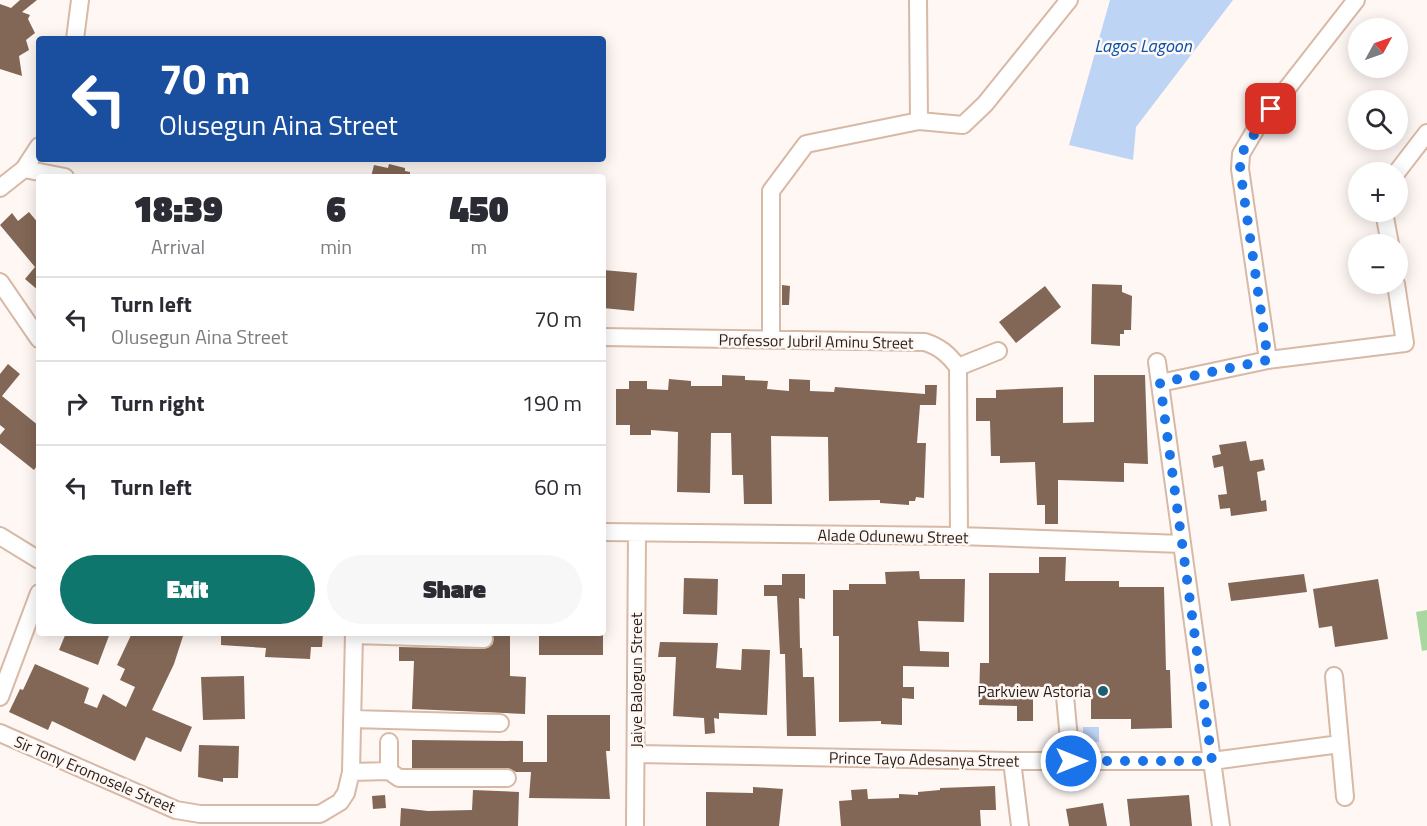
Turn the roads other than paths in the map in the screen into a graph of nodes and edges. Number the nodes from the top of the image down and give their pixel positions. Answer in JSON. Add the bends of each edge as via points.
{"nodes":[{"id":1,"x":80,"y":0,"type":"edge"},
{"id":2,"x":918,"y":0,"type":"edge"},
{"id":3,"x":1069,"y":0,"type":"edge"},
{"id":4,"x":1356,"y":0,"type":"edge"},
{"id":5,"x":75,"y":36,"type":"edge"},
{"id":6,"x":919,"y":121,"type":"junction"},
{"id":7,"x":1427,"y":133,"type":"edge"},
{"id":8,"x":36,"y":151,"type":"edge"},
{"id":9,"x":1404,"y":162,"type":"edge"},
{"id":10,"x":24,"y":169,"type":"junction"},
{"id":11,"x":50,"y":174,"type":"edge"},
{"id":12,"x":0,"y":188,"type":"edge"},
{"id":13,"x":0,"y":282,"type":"edge"},
{"id":14,"x":1398,"y":294,"type":"edge"},
{"id":15,"x":36,"y":335,"type":"edge"},
{"id":16,"x":606,"y":337,"type":"edge"},
{"id":17,"x":771,"y":340,"type":"junction"},
{"id":18,"x":998,"y":351,"type":"dead end"},
{"id":19,"x":1268,"y":360,"type":"junction"},
{"id":20,"x":1157,"y":362,"type":"dead end"},
{"id":21,"x":957,"y":367,"type":"junction"},
{"id":22,"x":1160,"y":383,"type":"junction"},
{"id":23,"x":606,"y":532,"type":"edge"},
{"id":24,"x":637,"y":533,"type":"junction"},
{"id":25,"x":0,"y":536,"type":"edge"},
{"id":26,"x":959,"y":536,"type":"junction"},
{"id":27,"x":1182,"y":543,"type":"junction"},
{"id":28,"x":36,"y":558,"type":"edge"},
{"id":29,"x":36,"y":601,"type":"edge"},
{"id":30,"x":354,"y":636,"type":"edge"},
{"id":31,"x":406,"y":636,"type":"edge"},
{"id":32,"x":484,"y":639,"type":"dead end"},
{"id":33,"x":1334,"y":676,"type":"dead end"},
{"id":34,"x":1065,"y":696,"type":"dead end"},
{"id":35,"x":0,"y":697,"type":"edge"},
{"id":36,"x":352,"y":719,"type":"junction"},
{"id":37,"x":500,"y":723,"type":"dead end"},
{"id":38,"x":0,"y":733,"type":"edge"},
{"id":39,"x":389,"y":742,"type":"dead end"},
{"id":40,"x":1340,"y":744,"type":"junction"},
{"id":41,"x":637,"y":754,"type":"junction"},
{"id":42,"x":1012,"y":761,"type":"junction"},
{"id":43,"x":1071,"y":761,"type":"junction"},
{"id":44,"x":1212,"y":761,"type":"junction"},
{"id":45,"x":389,"y":771,"type":"junction"},
{"id":46,"x":351,"y":772,"type":"junction"},
{"id":47,"x":507,"y":778,"type":"dead end"},
{"id":48,"x":1345,"y":797,"type":"dead end"},
{"id":49,"x":635,"y":826,"type":"edge"},
{"id":50,"x":1020,"y":826,"type":"edge"},
{"id":51,"x":1221,"y":826,"type":"edge"}],
"edges":[{"from":1,"to":5,"type":"street"},
{"from":2,"to":6,"type":"street"},
{"from":3,"to":6,"type":"street","via":[[985,104],[963,125]]},
{"from":4,"to":19,"type":"street","via":[[1257,127],[1241,154]]},
{"from":6,"to":17,"type":"street","via":[[806,144],[771,191]]},
{"from":7,"to":9,"type":"street"},
{"from":8,"to":10,"type":"street"},
{"from":10,"to":11,"type":"street"},
{"from":10,"to":12,"type":"street"},
{"from":13,"to":15,"type":"street"},
{"from":14,"to":19,"type":"street","via":[[1405,343]]},
{"from":16,"to":17,"type":"street","name":"Professor Jubril Aminu Street"},
{"from":17,"to":21,"type":"street","name":"Professor Jubril Aminu Street","via":[[926,342],[949,355]]},
{"from":18,"to":21,"type":"street"},
{"from":19,"to":22,"type":"street"},
{"from":20,"to":22,"type":"street"},
{"from":21,"to":26,"type":"street"},
{"from":22,"to":27,"type":"street"},
{"from":23,"to":24,"type":"street","name":"Alade Odunewu Street"},
{"from":24,"to":26,"type":"street","name":"Alade Odunewu Street"},
{"from":24,"to":41,"type":"street","name":"Jaiye Balogun Street"},
{"from":25,"to":28,"type":"street"},
{"from":26,"to":27,"type":"street","name":"Alade Odunewu Street"},
{"from":27,"to":44,"type":"street"},
{"from":29,"to":35,"type":"street"},
{"from":30,"to":36,"type":"street","name":"Sir Tony Eromosele Street"},
{"from":31,"to":32,"type":"street"},
{"from":33,"to":40,"type":"street"},
{"from":34,"to":43,"type":"street"},
{"from":36,"to":37,"type":"street"},
{"from":36,"to":46,"type":"street","name":"Sir Tony Eromosele Street"},
{"from":38,"to":46,"type":"street","name":"Sir Tony Eromosele Street","via":[[153,802],[200,814],[320,814],[340,802]]},
{"from":39,"to":45,"type":"street"},
{"from":40,"to":44,"type":"street","name":"Prince Tayo Adesanya Street"},
{"from":40,"to":48,"type":"street"},
{"from":41,"to":42,"type":"street","name":"Prince Tayo Adesanya Street"},
{"from":41,"to":49,"type":"street","name":"Jaiye Balogun Street"},
{"from":42,"to":43,"type":"street","name":"Prince Tayo Adesanya Street"},
{"from":42,"to":50,"type":"street"},
{"from":43,"to":44,"type":"street","name":"Prince Tayo Adesanya Street"},
{"from":44,"to":51,"type":"street"},
{"from":45,"to":46,"type":"street"},
{"from":45,"to":47,"type":"street","via":[[399,778]]}]}
